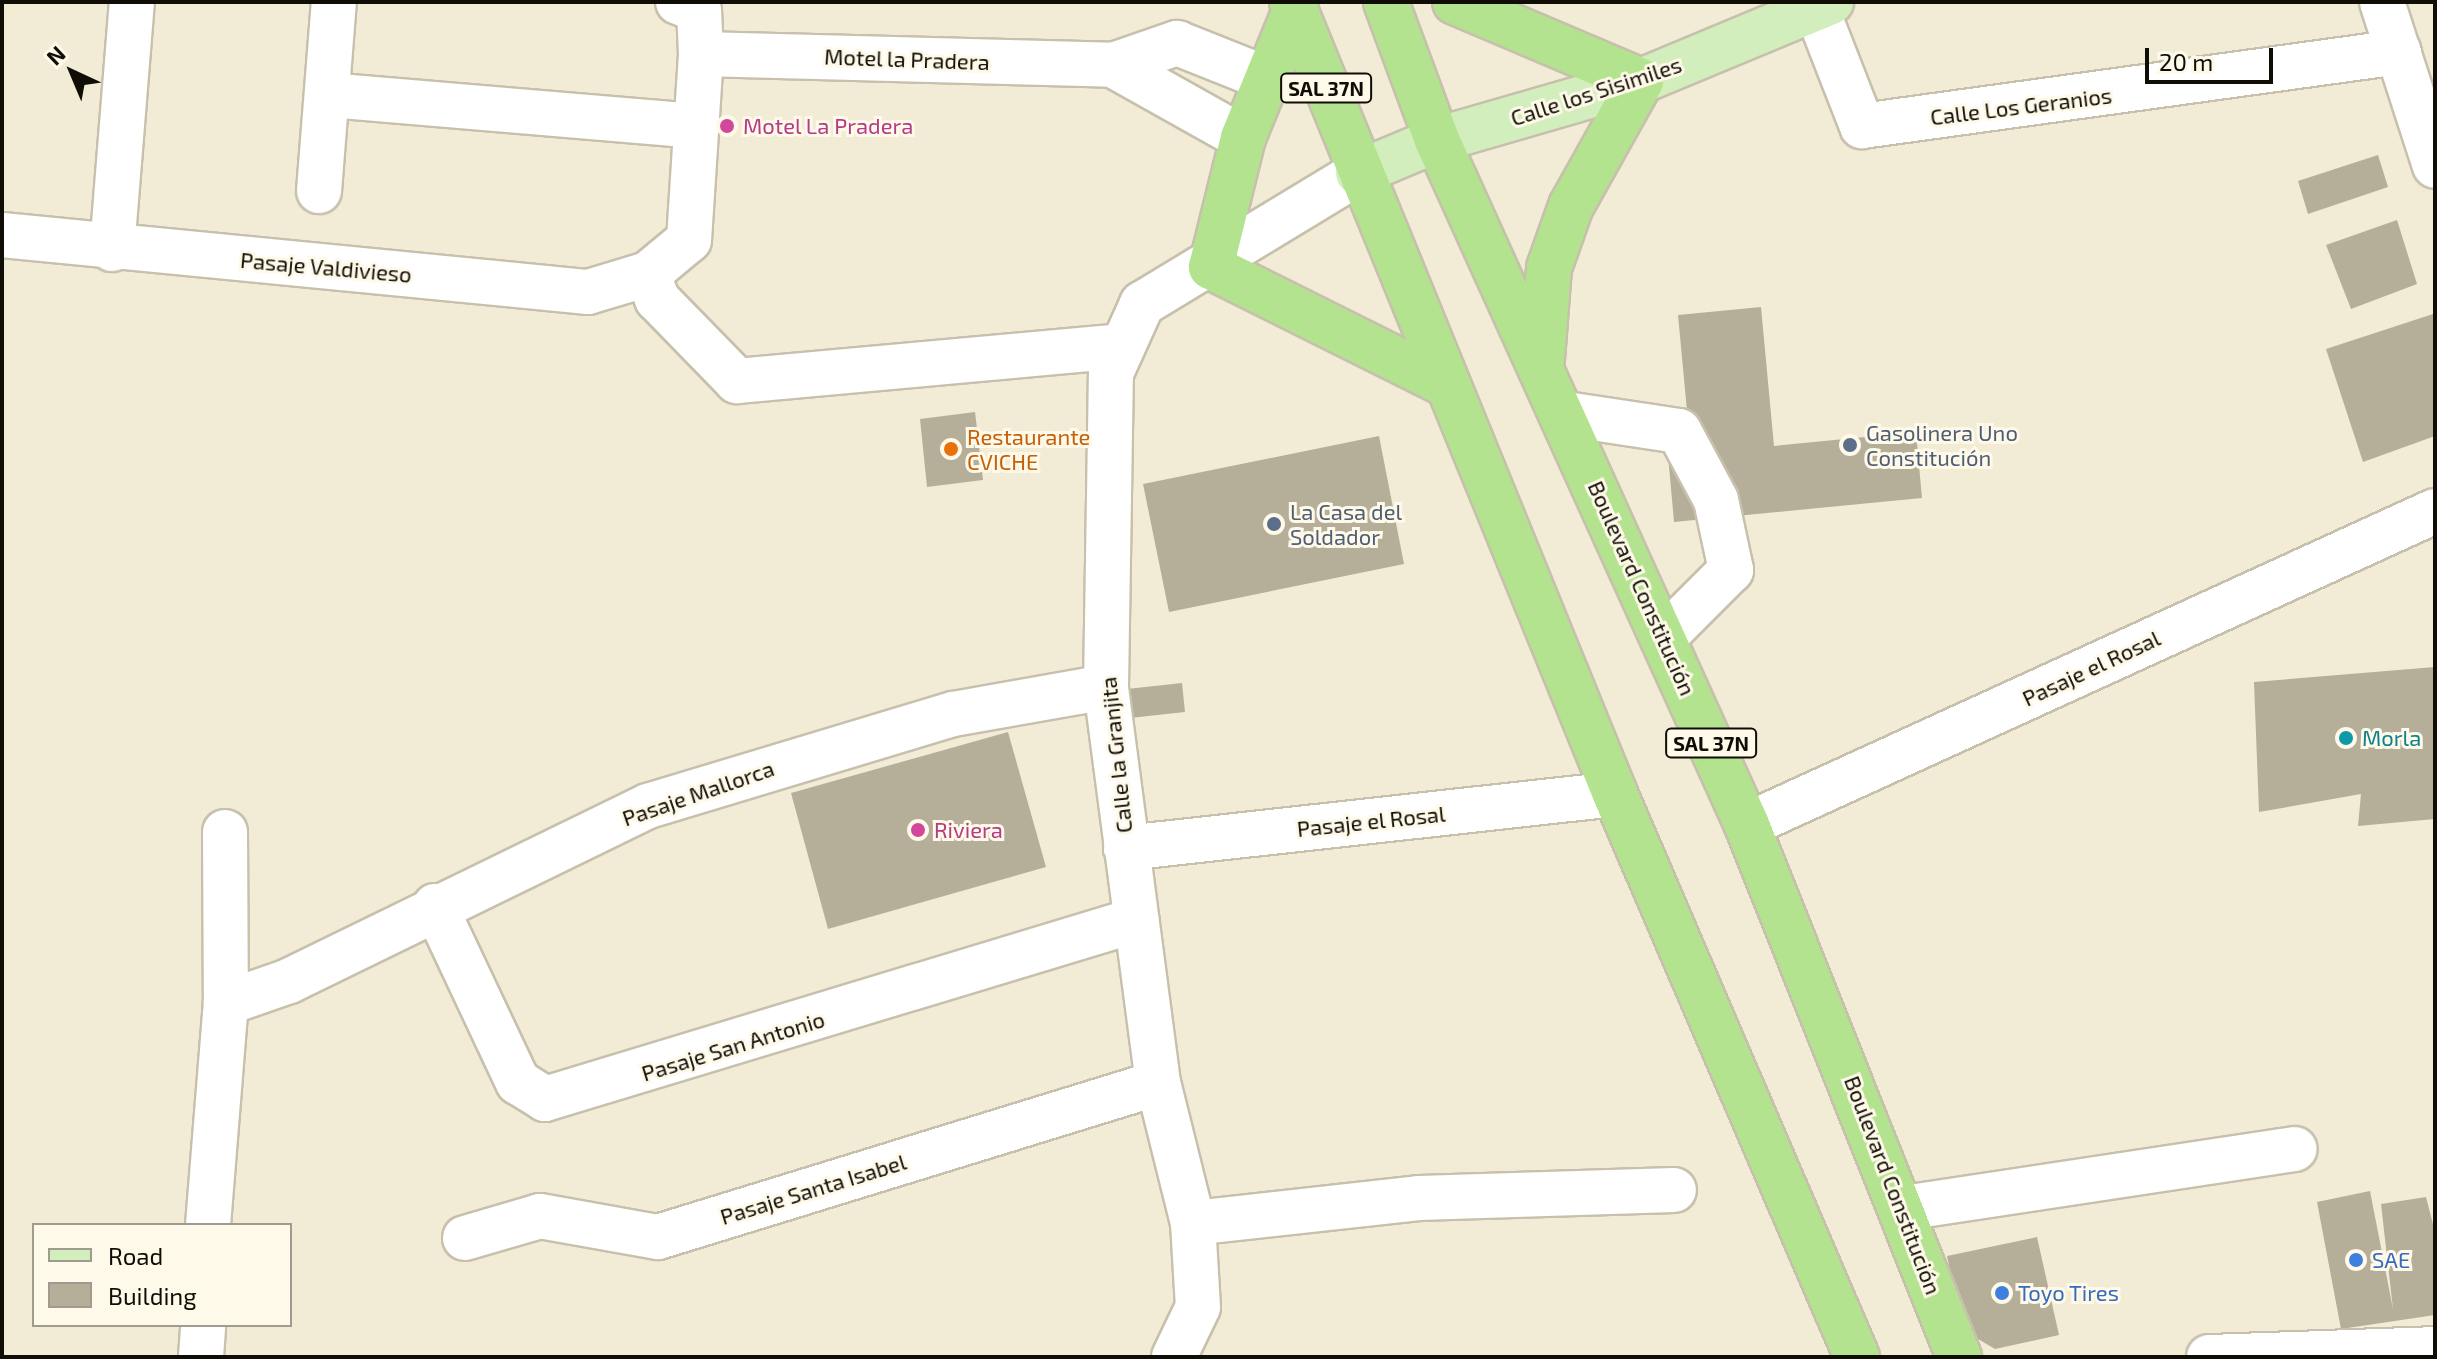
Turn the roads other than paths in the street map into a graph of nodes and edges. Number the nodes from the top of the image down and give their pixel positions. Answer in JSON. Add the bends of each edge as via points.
{"nodes":[{"id":1,"x":132,"y":2,"type":"edge"},
{"id":2,"x":334,"y":2,"type":"edge"},
{"id":3,"x":678,"y":2,"type":"edge"},
{"id":4,"x":1386,"y":2,"type":"edge"},
{"id":5,"x":1455,"y":2,"type":"edge"},
{"id":6,"x":2382,"y":2,"type":"edge"},
{"id":7,"x":1294,"y":5,"type":"edge"},
{"id":8,"x":1824,"y":5,"type":"edge"},
{"id":9,"x":2399,"y":52,"type":"junction"},
{"id":10,"x":701,"y":54,"type":"junction"},
{"id":11,"x":1113,"y":65,"type":"junction"},
{"id":12,"x":1265,"y":78,"type":"junction"},
{"id":13,"x":1641,"y":81,"type":"junction"},
{"id":14,"x":328,"y":95,"type":"junction"},
{"id":15,"x":2426,"y":106,"type":"edge"},
{"id":16,"x":694,"y":126,"type":"junction"},
{"id":17,"x":1243,"y":138,"type":"junction"},
{"id":18,"x":1437,"y":140,"type":"junction"},
{"id":19,"x":2435,"y":166,"type":"edge"},
{"id":20,"x":1358,"y":173,"type":"junction"},
{"id":21,"x":319,"y":191,"type":"dead end"},
{"id":22,"x":2,"y":235,"type":"edge"},
{"id":23,"x":112,"y":249,"type":"junction"},
{"id":24,"x":1211,"y":267,"type":"junction"},
{"id":25,"x":648,"y":274,"type":"junction"},
{"id":26,"x":1118,"y":346,"type":"junction"},
{"id":27,"x":1542,"y":360,"type":"junction"},
{"id":28,"x":1444,"y":383,"type":"junction"},
{"id":29,"x":1566,"y":414,"type":"junction"},
{"id":30,"x":2435,"y":511,"type":"edge"},
{"id":31,"x":1664,"y":637,"type":"junction"},
{"id":32,"x":1106,"y":687,"type":"junction"},
{"id":33,"x":1615,"y":794,"type":"junction"},
{"id":34,"x":1747,"y":825,"type":"junction"},
{"id":35,"x":225,"y":832,"type":"dead end"},
{"id":36,"x":1126,"y":848,"type":"junction"},
{"id":37,"x":435,"y":906,"type":"junction"},
{"id":38,"x":1136,"y":920,"type":"junction"},
{"id":39,"x":226,"y":1003,"type":"junction"},
{"id":40,"x":1158,"y":1083,"type":"junction"},
{"id":41,"x":2295,"y":1149,"type":"dead end"},
{"id":42,"x":1674,"y":1190,"type":"dead end"},
{"id":43,"x":1904,"y":1208,"type":"junction"},
{"id":44,"x":208,"y":1223,"type":"edge"},
{"id":45,"x":1193,"y":1223,"type":"junction"},
{"id":46,"x":465,"y":1238,"type":"dead end"},
{"id":47,"x":203,"y":1327,"type":"edge"},
{"id":48,"x":2435,"y":1349,"type":"edge"},
{"id":49,"x":2221,"y":1356,"type":"edge"},
{"id":50,"x":201,"y":1357,"type":"edge"},
{"id":51,"x":1174,"y":1357,"type":"edge"},
{"id":52,"x":1857,"y":1357,"type":"edge"},
{"id":53,"x":1959,"y":1357,"type":"edge"}],
"edges":[{"from":1,"to":23,"type":"street"},
{"from":2,"to":14,"type":"street"},
{"from":3,"to":10,"type":"street","via":[[699,10]]},
{"from":4,"to":18,"type":"highway","name":"Boulevard Constitución","number":"SAL 37N"},
{"from":5,"to":13,"type":"highway"},
{"from":6,"to":9,"type":"street"},
{"from":7,"to":12,"type":"highway"},
{"from":7,"to":20,"type":"highway","number":"SAL 37N"},
{"from":8,"to":9,"type":"street","name":"Calle Los Geranios","via":[[1862,126]]},
{"from":8,"to":13,"type":"main road","name":"Calle los Sisimiles"},
{"from":9,"to":15,"type":"street"},
{"from":10,"to":11,"type":"street","name":"Motel la Pradera"},
{"from":10,"to":16,"type":"street"},
{"from":11,"to":12,"type":"street","name":"Motel la Pradera","via":[[1177,43]]},
{"from":11,"to":17,"type":"street","name":"Motel la Pradera"},
{"from":12,"to":17,"type":"highway"},
{"from":13,"to":18,"type":"main road","name":"Calle los Sisimiles"},
{"from":13,"to":27,"type":"highway","via":[[1571,206],[1554,256]]},
{"from":14,"to":16,"type":"street"},
{"from":14,"to":21,"type":"street"},
{"from":15,"to":19,"type":"street"},
{"from":16,"to":25,"type":"street","via":[[689,240]]},
{"from":17,"to":24,"type":"highway"},
{"from":18,"to":20,"type":"main road","name":"Calle los Sisimiles"},
{"from":18,"to":27,"type":"highway","name":"Boulevard Constitución","number":"SAL 37N"},
{"from":20,"to":24,"type":"street","name":"Calle la Granjita"},
{"from":20,"to":28,"type":"highway","number":"SAL 37N"},
{"from":22,"to":23,"type":"street","name":"Pasaje Valdivieso"},
{"from":23,"to":25,"type":"street","name":"Pasaje Valdivieso","via":[[588,292]]},
{"from":24,"to":26,"type":"street","name":"Calle la Granjita","via":[[1142,304]]},
{"from":24,"to":28,"type":"highway"},
{"from":25,"to":26,"type":"street","via":[[657,299],[737,381]]},
{"from":26,"to":32,"type":"street","name":"Calle la Granjita","via":[[1111,373]]},
{"from":27,"to":29,"type":"highway","name":"Boulevard Constitución","number":"SAL 37N"},
{"from":28,"to":33,"type":"highway","number":"SAL 37N"},
{"from":29,"to":31,"type":"highway","name":"Boulevard Constitución","number":"SAL 37N"},
{"from":29,"to":31,"type":"street","via":[[1679,431],[1716,500],[1731,570]]},
{"from":30,"to":34,"type":"street","name":"Pasaje el Rosal"},
{"from":31,"to":34,"type":"highway","name":"Boulevard Constitución","number":"SAL 37N"},
{"from":32,"to":36,"type":"street","name":"Calle la Granjita"},
{"from":32,"to":37,"type":"street","name":"Pasaje Mallorca","via":[[953,714],[648,806]]},
{"from":33,"to":36,"type":"street","name":"Pasaje el Rosal"},
{"from":33,"to":52,"type":"highway","number":"SAL 37N"},
{"from":34,"to":43,"type":"highway","name":"Boulevard Constitución","number":"SAL 37N"},
{"from":35,"to":39,"type":"street"},
{"from":36,"to":38,"type":"street","name":"Calle la Granjita"},
{"from":37,"to":38,"type":"street","name":"Pasaje San Antonio","via":[[518,1082],[545,1099]]},
{"from":37,"to":39,"type":"street","name":"Pasaje Mallorca","via":[[289,981]]},
{"from":38,"to":40,"type":"street","name":"Calle la Granjita"},
{"from":39,"to":44,"type":"street"},
{"from":40,"to":45,"type":"street","name":"Calle la Granjita"},
{"from":40,"to":46,"type":"street","name":"Pasaje Santa Isabel","via":[[658,1237],[540,1216]]},
{"from":41,"to":43,"type":"street"},
{"from":42,"to":45,"type":"street","via":[[1419,1198]]},
{"from":43,"to":53,"type":"highway","name":"Boulevard Constitución","number":"SAL 37N"},
{"from":45,"to":51,"type":"street","name":"Calle la Granjita","via":[[1198,1307]]},
{"from":47,"to":50,"type":"street"},
{"from":48,"to":49,"type":"street"}]}
